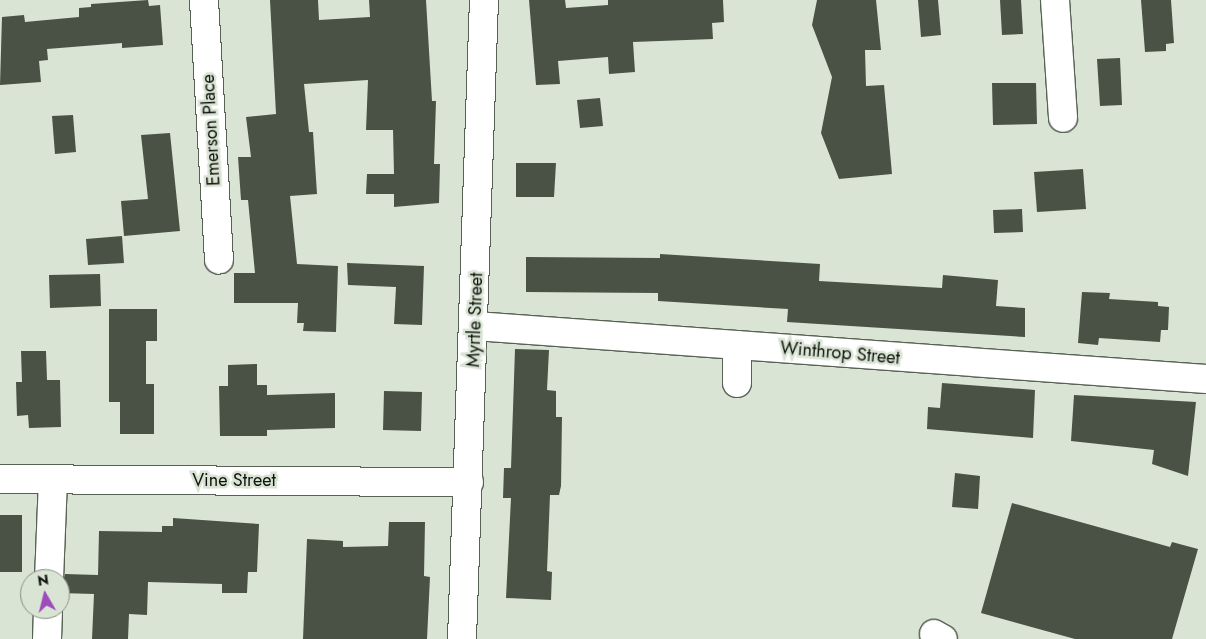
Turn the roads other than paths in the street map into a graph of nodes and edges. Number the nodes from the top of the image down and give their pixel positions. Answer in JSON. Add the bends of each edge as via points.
{"nodes":[{"id":1,"x":204,"y":0,"type":"edge"},
{"id":2,"x":484,"y":0,"type":"edge"},
{"id":3,"x":1055,"y":0,"type":"edge"},
{"id":4,"x":1063,"y":118,"type":"dead end"},
{"id":5,"x":219,"y":260,"type":"dead end"},
{"id":6,"x":475,"y":326,"type":"junction"},
{"id":7,"x":737,"y":344,"type":"junction"},
{"id":8,"x":1206,"y":379,"type":"edge"},
{"id":9,"x":737,"y":383,"type":"dead end"},
{"id":10,"x":0,"y":479,"type":"edge"},
{"id":11,"x":53,"y":479,"type":"junction"},
{"id":12,"x":469,"y":482,"type":"junction"},
{"id":13,"x":49,"y":569,"type":"edge"},
{"id":14,"x":47,"y":619,"type":"edge"},
{"id":15,"x":46,"y":639,"type":"edge"},
{"id":16,"x":462,"y":639,"type":"edge"}],
"edges":[{"from":1,"to":5,"type":"street","name":"Emerson Place"},
{"from":2,"to":6,"type":"street","name":"Myrtle Street"},
{"from":3,"to":4,"type":"street"},
{"from":6,"to":7,"type":"street","name":"Winthrop Street"},
{"from":6,"to":12,"type":"street","name":"Myrtle Street"},
{"from":7,"to":8,"type":"street","name":"Winthrop Street"},
{"from":7,"to":9,"type":"street"},
{"from":10,"to":11,"type":"street","name":"Vine Street"},
{"from":11,"to":12,"type":"street","name":"Vine Street"},
{"from":11,"to":13,"type":"street"},
{"from":12,"to":16,"type":"street","name":"Myrtle Street"},
{"from":14,"to":15,"type":"street"}]}
